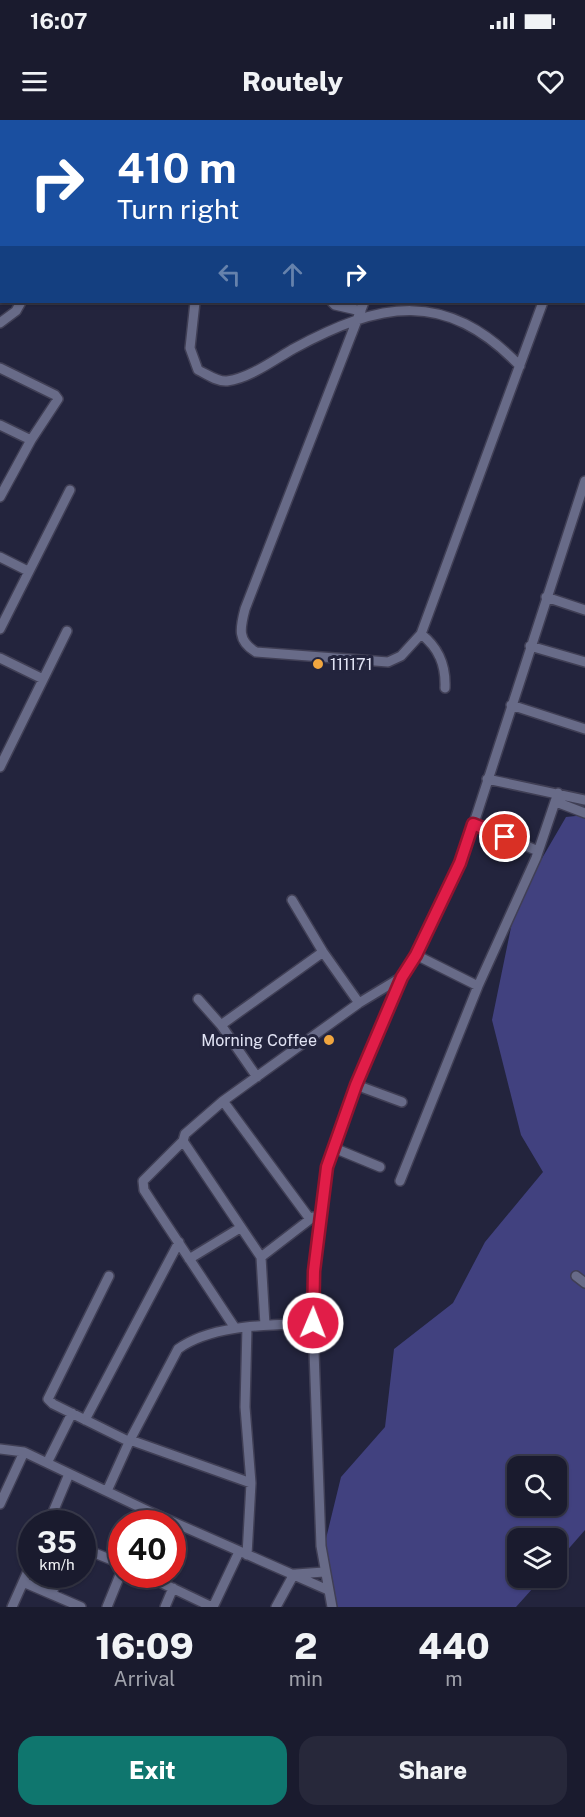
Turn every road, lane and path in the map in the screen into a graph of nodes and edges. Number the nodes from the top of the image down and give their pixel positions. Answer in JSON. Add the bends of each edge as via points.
{"nodes":[{"id":1,"x":20,"y":303,"type":"edge"},
{"id":2,"x":195,"y":303,"type":"edge"},
{"id":3,"x":333,"y":303,"type":"edge"},
{"id":4,"x":543,"y":303,"type":"edge"},
{"id":5,"x":361,"y":310,"type":"edge"},
{"id":6,"x":0,"y":323,"type":"edge"},
{"id":7,"x":519,"y":366,"type":"junction"},
{"id":8,"x":0,"y":368,"type":"edge"},
{"id":9,"x":0,"y":425,"type":"edge"},
{"id":10,"x":31,"y":440,"type":"junction"},
{"id":11,"x":585,"y":481,"type":"edge"},
{"id":12,"x":3,"y":482,"type":"edge"},
{"id":13,"x":70,"y":490,"type":"dead end"},
{"id":14,"x":0,"y":497,"type":"edge"},
{"id":15,"x":0,"y":557,"type":"edge"},
{"id":16,"x":28,"y":571,"type":"junction"},
{"id":17,"x":546,"y":597,"type":"junction"},
{"id":18,"x":585,"y":610,"type":"edge"},
{"id":19,"x":0,"y":628,"type":"edge"},
{"id":20,"x":67,"y":631,"type":"dead end"},
{"id":21,"x":421,"y":634,"type":"junction"},
{"id":22,"x":530,"y":646,"type":"junction"},
{"id":23,"x":0,"y":658,"type":"edge"},
{"id":24,"x":585,"y":662,"type":"edge"},
{"id":25,"x":43,"y":679,"type":"junction"},
{"id":26,"x":445,"y":688,"type":"dead end"},
{"id":27,"x":511,"y":705,"type":"junction"},
{"id":28,"x":585,"y":729,"type":"edge"},
{"id":29,"x":0,"y":767,"type":"edge"},
{"id":30,"x":487,"y":779,"type":"junction"},
{"id":31,"x":557,"y":797,"type":"junction"},
{"id":32,"x":585,"y":800,"type":"edge"},
{"id":33,"x":585,"y":813,"type":"edge"},
{"id":34,"x":473,"y":824,"type":"junction"},
{"id":35,"x":538,"y":851,"type":"junction"},
{"id":36,"x":292,"y":900,"type":"dead end"},
{"id":37,"x":323,"y":952,"type":"junction"},
{"id":38,"x":416,"y":955,"type":"junction"},
{"id":39,"x":402,"y":977,"type":"junction"},
{"id":40,"x":478,"y":986,"type":"junction"},
{"id":41,"x":198,"y":999,"type":"dead end"},
{"id":42,"x":359,"y":1003,"type":"junction"},
{"id":43,"x":221,"y":1025,"type":"junction"},
{"id":44,"x":256,"y":1077,"type":"junction"},
{"id":45,"x":356,"y":1085,"type":"junction"},
{"id":46,"x":223,"y":1101,"type":"junction"},
{"id":47,"x":402,"y":1102,"type":"dead end"},
{"id":48,"x":183,"y":1141,"type":"junction"},
{"id":49,"x":334,"y":1148,"type":"junction"},
{"id":50,"x":380,"y":1167,"type":"dead end"},
{"id":51,"x":400,"y":1181,"type":"dead end"},
{"id":52,"x":320,"y":1212,"type":"junction"},
{"id":53,"x":310,"y":1219,"type":"junction"},
{"id":54,"x":240,"y":1228,"type":"junction"},
{"id":55,"x":179,"y":1242,"type":"junction"},
{"id":56,"x":261,"y":1257,"type":"junction"},
{"id":57,"x":189,"y":1259,"type":"junction"},
{"id":58,"x":109,"y":1276,"type":"dead end"},
{"id":59,"x":576,"y":1276,"type":"dead end"},
{"id":60,"x":585,"y":1283,"type":"edge"},
{"id":61,"x":313,"y":1323,"type":"junction"},
{"id":62,"x":265,"y":1325,"type":"junction"},
{"id":63,"x":248,"y":1326,"type":"junction"},
{"id":64,"x":236,"y":1328,"type":"junction"},
{"id":65,"x":72,"y":1413,"type":"junction"},
{"id":66,"x":85,"y":1420,"type":"junction"},
{"id":67,"x":130,"y":1441,"type":"junction"},
{"id":68,"x":0,"y":1449,"type":"edge"},
{"id":69,"x":24,"y":1452,"type":"junction"},
{"id":70,"x":47,"y":1463,"type":"junction"},
{"id":71,"x":69,"y":1474,"type":"junction"},
{"id":72,"x":250,"y":1483,"type":"junction"},
{"id":73,"x":107,"y":1491,"type":"junction"},
{"id":74,"x":0,"y":1504,"type":"edge"},
{"id":75,"x":54,"y":1510,"type":"edge"},
{"id":76,"x":146,"y":1510,"type":"edge"},
{"id":77,"x":186,"y":1528,"type":"edge"},
{"id":78,"x":243,"y":1554,"type":"junction"},
{"id":79,"x":324,"y":1572,"type":"junction"},
{"id":80,"x":294,"y":1574,"type":"junction"},
{"id":81,"x":20,"y":1588,"type":"edge"},
{"id":82,"x":38,"y":1588,"type":"edge"},
{"id":83,"x":54,"y":1588,"type":"edge"},
{"id":84,"x":115,"y":1588,"type":"edge"},
{"id":85,"x":173,"y":1588,"type":"joint"},
{"id":86,"x":328,"y":1590,"type":"junction"},
{"id":87,"x":52,"y":1594,"type":"junction"},
{"id":88,"x":12,"y":1607,"type":"edge"},
{"id":89,"x":81,"y":1607,"type":"edge"},
{"id":90,"x":107,"y":1607,"type":"edge"},
{"id":91,"x":165,"y":1607,"type":"edge"},
{"id":92,"x":212,"y":1607,"type":"edge"},
{"id":93,"x":276,"y":1607,"type":"edge"},
{"id":94,"x":332,"y":1607,"type":"edge"}],
"edges":[{"from":1,"to":6,"type":"street"},
{"from":2,"to":5,"type":"street","via":[[190,348],[198,370],[226,381],[243,376]]},
{"from":3,"to":5,"type":"street"},
{"from":4,"to":7,"type":"street"},
{"from":5,"to":7,"type":"street","via":[[423,310],[450,315],[504,349]]},
{"from":5,"to":21,"type":"street","via":[[245,609],[241,638],[256,652],[388,662],[401,656]]},
{"from":7,"to":21,"type":"street"},
{"from":8,"to":10,"type":"street","via":[[58,399]]},
{"from":9,"to":10,"type":"street"},
{"from":10,"to":12,"type":"street"},
{"from":11,"to":17,"type":"street"},
{"from":12,"to":14,"type":"street"},
{"from":13,"to":16,"type":"street"},
{"from":15,"to":16,"type":"street"},
{"from":16,"to":19,"type":"street"},
{"from":17,"to":18,"type":"street"},
{"from":17,"to":22,"type":"street"},
{"from":20,"to":25,"type":"street"},
{"from":21,"to":26,"type":"street","via":[[433,644],[442,661]]},
{"from":22,"to":24,"type":"street"},
{"from":22,"to":27,"type":"street"},
{"from":23,"to":25,"type":"street"},
{"from":25,"to":29,"type":"street"},
{"from":27,"to":28,"type":"street"},
{"from":27,"to":30,"type":"street"},
{"from":30,"to":31,"type":"street"},
{"from":30,"to":34,"type":"street"},
{"from":31,"to":32,"type":"street"},
{"from":31,"to":33,"type":"street"},
{"from":31,"to":35,"type":"street"},
{"from":34,"to":35,"type":"street"},
{"from":34,"to":38,"type":"street","via":[[460,863]]},
{"from":35,"to":40,"type":"street"},
{"from":36,"to":37,"type":"street"},
{"from":37,"to":42,"type":"street"},
{"from":37,"to":43,"type":"street"},
{"from":38,"to":39,"type":"street"},
{"from":38,"to":40,"type":"street"},
{"from":39,"to":42,"type":"street"},
{"from":39,"to":45,"type":"street"},
{"from":40,"to":51,"type":"street"},
{"from":41,"to":43,"type":"street"},
{"from":42,"to":44,"type":"street"},
{"from":43,"to":44,"type":"street"},
{"from":44,"to":46,"type":"street"},
{"from":45,"to":47,"type":"street"},
{"from":45,"to":49,"type":"street"},
{"from":46,"to":48,"type":"street","via":[[185,1134]]},
{"from":46,"to":53,"type":"street"},
{"from":48,"to":54,"type":"street"},
{"from":48,"to":55,"type":"street","via":[[143,1181],[144,1190]]},
{"from":49,"to":50,"type":"street"},
{"from":49,"to":52,"type":"street"},
{"from":52,"to":53,"type":"street"},
{"from":52,"to":61,"type":"street"},
{"from":53,"to":56,"type":"street"},
{"from":54,"to":56,"type":"street"},
{"from":54,"to":57,"type":"street"},
{"from":55,"to":57,"type":"street"},
{"from":55,"to":66,"type":"street"},
{"from":56,"to":62,"type":"street"},
{"from":57,"to":64,"type":"street"},
{"from":58,"to":65,"type":"street","via":[[49,1394],[53,1404]]},
{"from":59,"to":60,"type":"street"},
{"from":61,"to":62,"type":"street"},
{"from":61,"to":79,"type":"street"},
{"from":62,"to":63,"type":"street"},
{"from":63,"to":64,"type":"street"},
{"from":63,"to":72,"type":"street","via":[[245,1407]]},
{"from":64,"to":67,"type":"street","via":[[178,1349]]},
{"from":65,"to":66,"type":"street"},
{"from":65,"to":70,"type":"street"},
{"from":66,"to":67,"type":"street"},
{"from":67,"to":72,"type":"street"},
{"from":67,"to":73,"type":"street"},
{"from":68,"to":69,"type":"street"},
{"from":69,"to":70,"type":"street"},
{"from":69,"to":74,"type":"street"},
{"from":70,"to":71,"type":"street"},
{"from":71,"to":73,"type":"street"},
{"from":71,"to":75,"type":"street"},
{"from":72,"to":78,"type":"street"},
{"from":73,"to":76,"type":"street"},
{"from":77,"to":78,"type":"street"},
{"from":78,"to":80,"type":"street"},
{"from":78,"to":92,"type":"street"},
{"from":79,"to":80,"type":"street"},
{"from":79,"to":86,"type":"street"},
{"from":80,"to":86,"type":"street"},
{"from":80,"to":93,"type":"street"},
{"from":81,"to":88,"type":"street"},
{"from":82,"to":87,"type":"street"},
{"from":83,"to":87,"type":"street"},
{"from":84,"to":90,"type":"street"},
{"from":85,"to":91,"type":"street"},
{"from":85,"to":92,"type":"street"},
{"from":86,"to":94,"type":"street"},
{"from":87,"to":89,"type":"street"}]}
